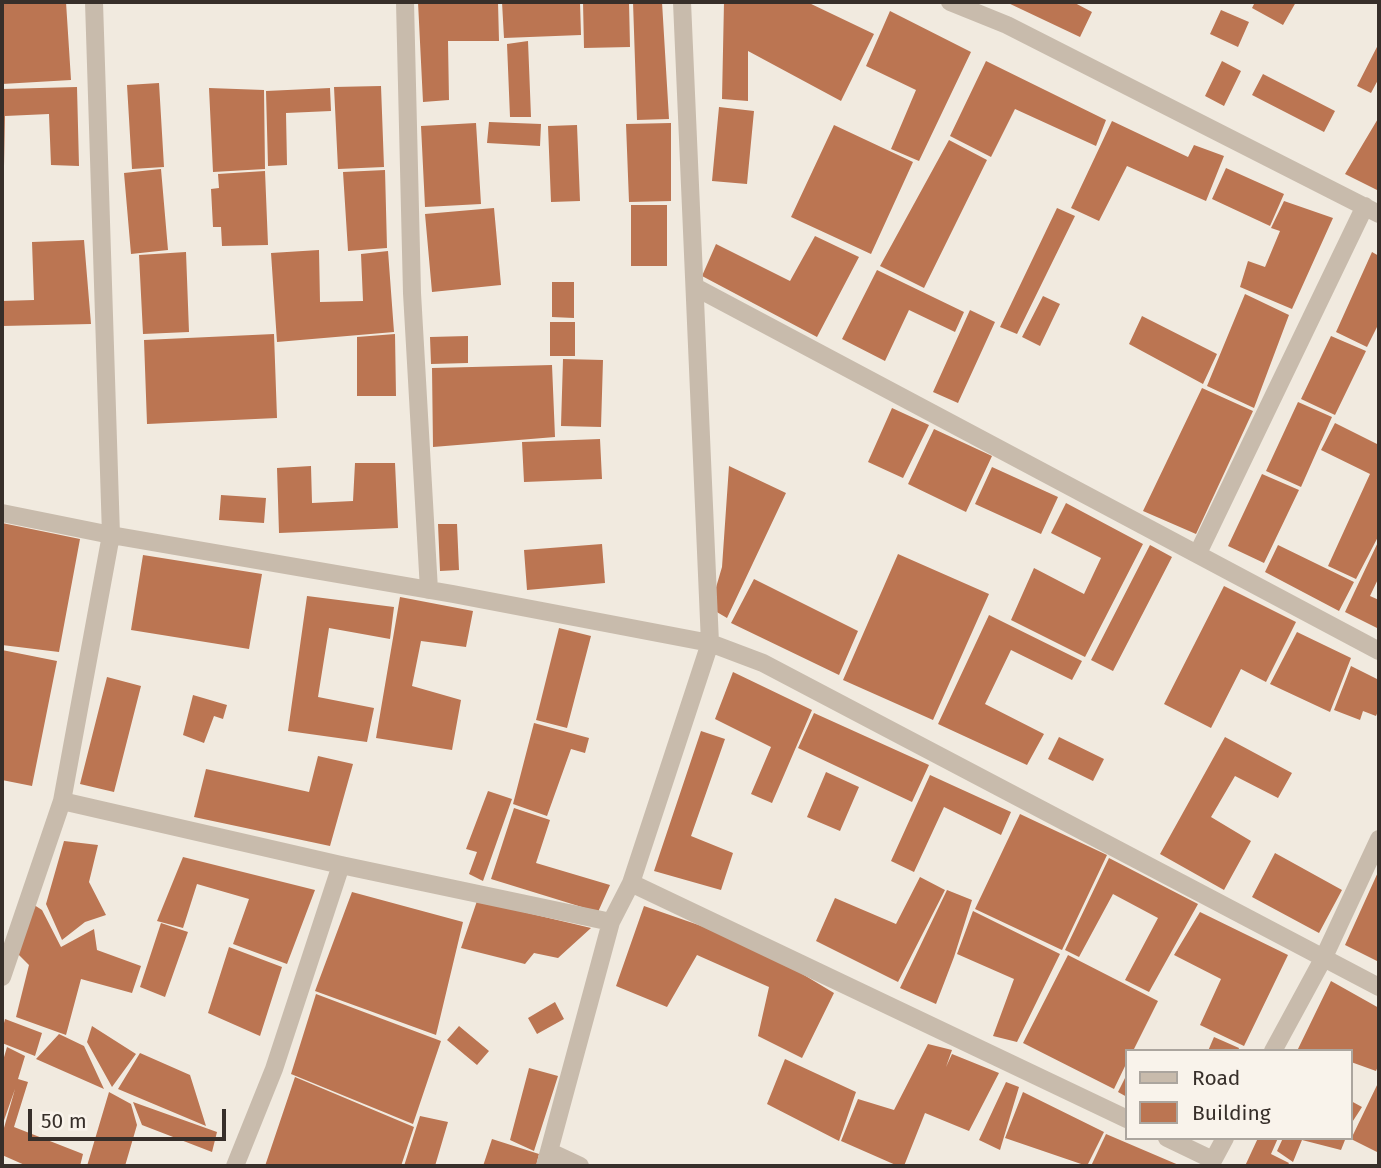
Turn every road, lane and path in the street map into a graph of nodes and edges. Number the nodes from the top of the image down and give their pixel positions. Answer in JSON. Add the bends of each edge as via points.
{"nodes":[{"id":1,"x":94,"y":2,"type":"edge"},
{"id":2,"x":405,"y":2,"type":"edge"},
{"id":3,"x":682,"y":2,"type":"edge"},
{"id":4,"x":950,"y":2,"type":"edge"},
{"id":5,"x":1372,"y":210,"type":"edge"},
{"id":6,"x":695,"y":287,"type":"junction"},
{"id":7,"x":2,"y":513,"type":"edge"},
{"id":8,"x":111,"y":535,"type":"junction"},
{"id":9,"x":1198,"y":553,"type":"junction"},
{"id":10,"x":429,"y":590,"type":"junction"},
{"id":11,"x":710,"y":643,"type":"junction"},
{"id":12,"x":1379,"y":651,"type":"edge"},
{"id":13,"x":62,"y":802,"type":"junction"},
{"id":14,"x":1379,"y":839,"type":"edge"},
{"id":15,"x":341,"y":865,"type":"junction"},
{"id":16,"x":631,"y":883,"type":"junction"},
{"id":17,"x":611,"y":922,"type":"junction"},
{"id":18,"x":1323,"y":959,"type":"junction"},
{"id":19,"x":2,"y":977,"type":"edge"},
{"id":20,"x":1379,"y":987,"type":"edge"},
{"id":21,"x":1274,"y":1049,"type":"edge"},
{"id":22,"x":1126,"y":1119,"type":"edge"},
{"id":23,"x":1171,"y":1140,"type":"edge"},
{"id":24,"x":1224,"y":1140,"type":"edge"},
{"id":25,"x":548,"y":1159,"type":"edge"},
{"id":26,"x":1211,"y":1163,"type":"edge"},
{"id":27,"x":235,"y":1166,"type":"edge"},
{"id":28,"x":579,"y":1166,"type":"edge"}],
"edges":[{"from":1,"to":8,"type":"street"},
{"from":2,"to":10,"type":"street","via":[[412,293]]},
{"from":3,"to":6,"type":"street"},
{"from":4,"to":5,"type":"street","via":[[1007,25]]},
{"from":5,"to":9,"type":"street"},
{"from":6,"to":9,"type":"street"},
{"from":6,"to":11,"type":"street"},
{"from":7,"to":8,"type":"street"},
{"from":8,"to":10,"type":"street"},
{"from":8,"to":13,"type":"street"},
{"from":9,"to":12,"type":"street"},
{"from":10,"to":11,"type":"street"},
{"from":11,"to":16,"type":"street"},
{"from":11,"to":18,"type":"street","via":[[762,663]]},
{"from":13,"to":15,"type":"street"},
{"from":13,"to":19,"type":"street"},
{"from":14,"to":18,"type":"street"},
{"from":15,"to":17,"type":"street"},
{"from":15,"to":27,"type":"street","via":[[274,1069]]},
{"from":16,"to":17,"type":"street"},
{"from":16,"to":22,"type":"street"},
{"from":17,"to":25,"type":"street"},
{"from":18,"to":20,"type":"street"},
{"from":18,"to":21,"type":"street"},
{"from":23,"to":26,"type":"street"},
{"from":24,"to":26,"type":"street"},
{"from":25,"to":28,"type":"street"}]}
